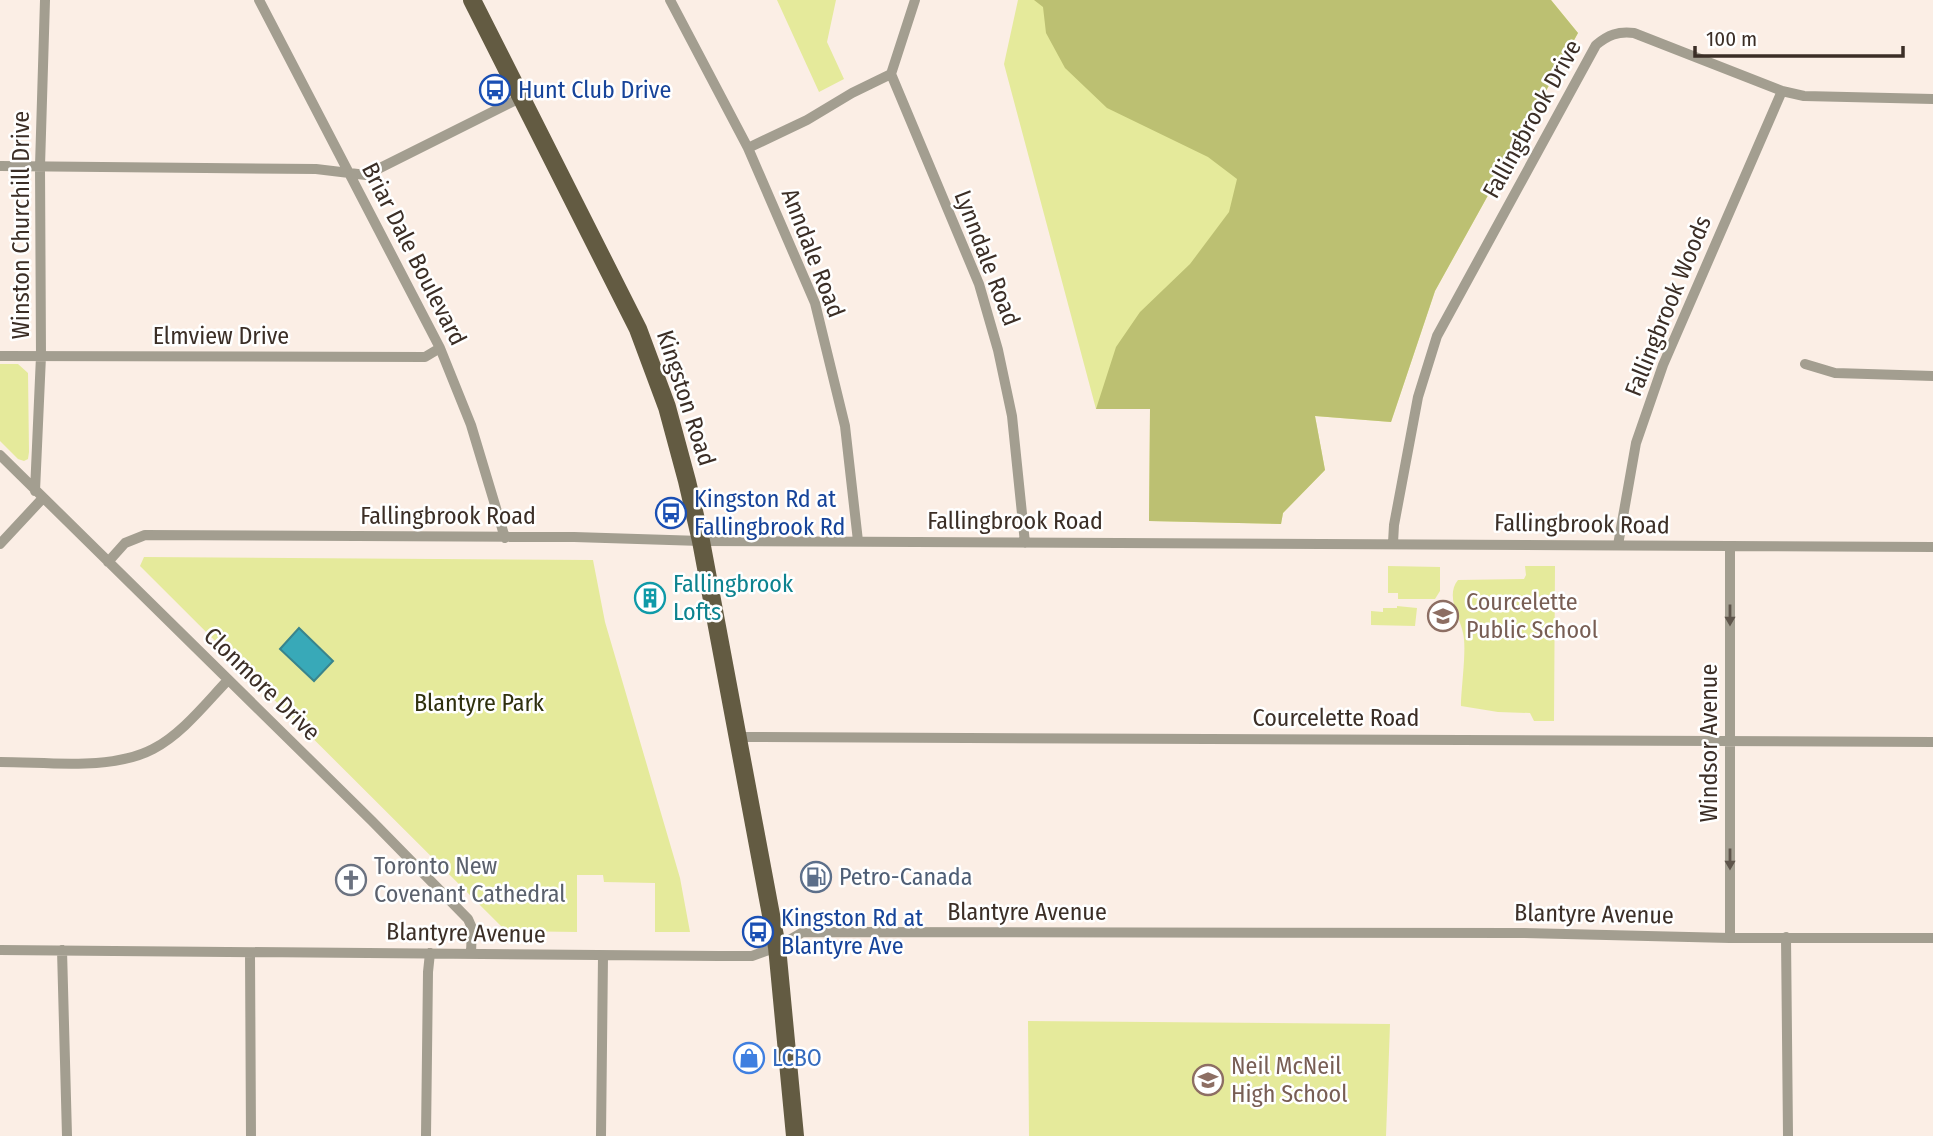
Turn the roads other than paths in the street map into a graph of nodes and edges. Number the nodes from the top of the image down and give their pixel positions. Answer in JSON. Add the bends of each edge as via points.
{"nodes":[{"id":1,"x":46,"y":0,"type":"edge"},
{"id":2,"x":259,"y":0,"type":"edge"},
{"id":3,"x":472,"y":0,"type":"edge"},
{"id":4,"x":670,"y":0,"type":"edge"},
{"id":5,"x":915,"y":0,"type":"edge"},
{"id":6,"x":891,"y":74,"type":"junction"},
{"id":7,"x":1782,"y":90,"type":"junction"},
{"id":8,"x":522,"y":97,"type":"junction"},
{"id":9,"x":1933,"y":99,"type":"edge"},
{"id":10,"x":748,"y":148,"type":"junction"},
{"id":11,"x":0,"y":166,"type":"edge"},
{"id":12,"x":40,"y":166,"type":"junction"},
{"id":13,"x":351,"y":173,"type":"junction"},
{"id":14,"x":440,"y":348,"type":"junction"},
{"id":15,"x":0,"y":355,"type":"edge"},
{"id":16,"x":41,"y":356,"type":"junction"},
{"id":17,"x":1805,"y":364,"type":"dead end"},
{"id":18,"x":1933,"y":376,"type":"edge"},
{"id":19,"x":0,"y":456,"type":"edge"},
{"id":20,"x":39,"y":495,"type":"junction"},
{"id":21,"x":505,"y":538,"type":"junction"},
{"id":22,"x":701,"y":541,"type":"junction"},
{"id":23,"x":858,"y":541,"type":"junction"},
{"id":24,"x":1025,"y":542,"type":"junction"},
{"id":25,"x":1392,"y":543,"type":"junction"},
{"id":26,"x":0,"y":544,"type":"edge"},
{"id":27,"x":1618,"y":545,"type":"junction"},
{"id":28,"x":1730,"y":547,"type":"junction"},
{"id":29,"x":1933,"y":547,"type":"edge"},
{"id":30,"x":108,"y":562,"type":"junction"},
{"id":31,"x":228,"y":680,"type":"junction"},
{"id":32,"x":738,"y":737,"type":"junction"},
{"id":33,"x":1730,"y":741,"type":"junction"},
{"id":34,"x":1933,"y":742,"type":"edge"},
{"id":35,"x":0,"y":762,"type":"edge"},
{"id":36,"x":1786,"y":937,"type":"junction"},
{"id":37,"x":1730,"y":938,"type":"junction"},
{"id":38,"x":1933,"y":939,"type":"edge"},
{"id":39,"x":777,"y":947,"type":"junction"},
{"id":40,"x":0,"y":950,"type":"edge"},
{"id":41,"x":62,"y":950,"type":"junction"},
{"id":42,"x":250,"y":953,"type":"junction"},
{"id":43,"x":430,"y":953,"type":"junction"},
{"id":44,"x":471,"y":953,"type":"junction"},
{"id":45,"x":603,"y":956,"type":"junction"},
{"id":46,"x":67,"y":1136,"type":"edge"},
{"id":47,"x":251,"y":1136,"type":"edge"},
{"id":48,"x":426,"y":1136,"type":"edge"},
{"id":49,"x":601,"y":1136,"type":"edge"},
{"id":50,"x":795,"y":1136,"type":"edge"},
{"id":51,"x":1788,"y":1136,"type":"edge"}],
"edges":[{"from":1,"to":12,"type":"street","name":"Winston Churchill Drive"},
{"from":2,"to":13,"type":"street","name":"Briar Dale Boulevard"},
{"from":3,"to":8,"type":"main road","name":"Kingston Road"},
{"from":4,"to":10,"type":"street","name":"Anndale Road"},
{"from":5,"to":6,"type":"street"},
{"from":6,"to":10,"type":"street"},
{"from":6,"to":24,"type":"street","name":"Lynndale Road","via":[[979,284],[998,350],[1012,416]]},
{"from":7,"to":9,"type":"street","name":"Fallingbrook Drive","via":[[1804,96]]},
{"from":7,"to":25,"type":"street","name":"Fallingbrook Drive","via":[[1634,33],[1620,32],[1596,45],[1437,336],[1418,397]]},
{"from":7,"to":27,"type":"street","name":"Fallingbrook Woods","via":[[1663,365],[1636,443]]},
{"from":8,"to":13,"type":"street","via":[[366,175]]},
{"from":8,"to":22,"type":"main road","name":"Kingston Road","via":[[653,368]]},
{"from":10,"to":23,"type":"street","name":"Anndale Road","via":[[815,303],[845,426]]},
{"from":11,"to":12,"type":"street"},
{"from":12,"to":13,"type":"street"},
{"from":12,"to":16,"type":"street","name":"Winston Churchill Drive"},
{"from":13,"to":14,"type":"street","name":"Briar Dale Boulevard"},
{"from":14,"to":16,"type":"street","name":"Elmview Drive","via":[[425,357]]},
{"from":14,"to":21,"type":"street","name":"Briar Dale Boulevard","via":[[471,425]]},
{"from":15,"to":16,"type":"street","name":"Elmview Drive"},
{"from":16,"to":20,"type":"street","name":"Winston Churchill Drive"},
{"from":17,"to":18,"type":"street","via":[[1835,373]]},
{"from":19,"to":20,"type":"street","name":"Clonmore Drive"},
{"from":20,"to":26,"type":"street"},
{"from":20,"to":30,"type":"street","name":"Clonmore Drive"},
{"from":21,"to":22,"type":"street","name":"Fallingbrook Road"},
{"from":21,"to":30,"type":"street","name":"Fallingbrook Road","via":[[145,535],[125,542]]},
{"from":22,"to":23,"type":"street","name":"Fallingbrook Road"},
{"from":22,"to":32,"type":"main road","name":"Kingston Road"},
{"from":23,"to":24,"type":"street","name":"Fallingbrook Road"},
{"from":24,"to":25,"type":"street","name":"Fallingbrook Road"},
{"from":25,"to":27,"type":"street","name":"Fallingbrook Road"},
{"from":27,"to":28,"type":"street","name":"Fallingbrook Road"},
{"from":28,"to":29,"type":"street","name":"Fallingbrook Road"},
{"from":28,"to":33,"type":"street","name":"Windsor Avenue","one_way":true},
{"from":30,"to":31,"type":"street","name":"Clonmore Drive"},
{"from":31,"to":35,"type":"street","via":[[174,734],[133,758],[103,763]]},
{"from":31,"to":44,"type":"street","name":"Clonmore Drive","via":[[468,919]]},
{"from":32,"to":33,"type":"street","name":"Courcelette Road"},
{"from":32,"to":39,"type":"main road","name":"Kingston Road"},
{"from":33,"to":34,"type":"street","name":"Courcelette Road"},
{"from":33,"to":37,"type":"street","name":"Windsor Avenue","one_way":true},
{"from":36,"to":37,"type":"street","name":"Blantyre Avenue"},
{"from":36,"to":38,"type":"street","name":"Blantyre Avenue"},
{"from":36,"to":51,"type":"street"},
{"from":37,"to":39,"type":"street","name":"Blantyre Avenue","via":[[1508,933],[803,932]]},
{"from":39,"to":45,"type":"street","name":"Blantyre Avenue","via":[[752,956]]},
{"from":39,"to":50,"type":"main road","name":"Kingston Road"},
{"from":40,"to":41,"type":"street","name":"Blantyre Avenue"},
{"from":41,"to":42,"type":"street","name":"Blantyre Avenue"},
{"from":41,"to":46,"type":"street"},
{"from":42,"to":43,"type":"street","name":"Blantyre Avenue"},
{"from":42,"to":47,"type":"street"},
{"from":43,"to":44,"type":"street","name":"Blantyre Avenue"},
{"from":43,"to":48,"type":"street"},
{"from":44,"to":45,"type":"street","name":"Blantyre Avenue"},
{"from":45,"to":49,"type":"street"}]}
